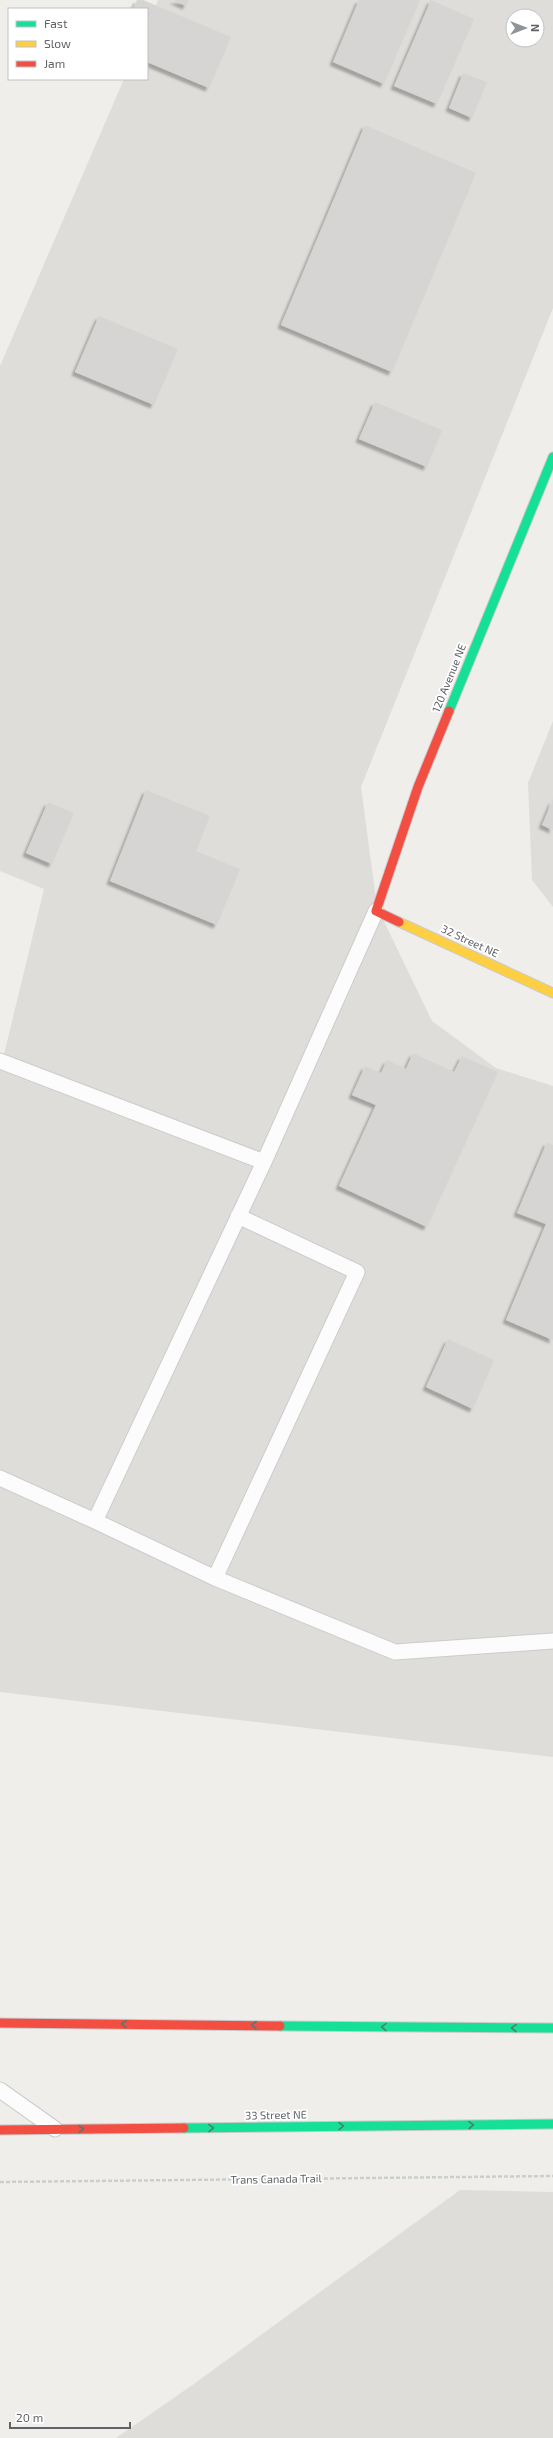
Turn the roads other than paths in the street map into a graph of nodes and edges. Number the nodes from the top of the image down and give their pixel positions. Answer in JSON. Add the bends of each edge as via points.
{"nodes":[{"id":1,"x":553,"y":457,"type":"edge"},
{"id":2,"x":376,"y":911,"type":"junction"},
{"id":3,"x":553,"y":993,"type":"edge"},
{"id":4,"x":0,"y":1062,"type":"edge"},
{"id":5,"x":264,"y":1162,"type":"junction"},
{"id":6,"x":238,"y":1216,"type":"junction"},
{"id":7,"x":0,"y":1478,"type":"edge"},
{"id":8,"x":95,"y":1521,"type":"junction"},
{"id":9,"x":215,"y":1578,"type":"junction"},
{"id":10,"x":553,"y":1641,"type":"edge"},
{"id":11,"x":0,"y":2023,"type":"edge"},
{"id":12,"x":553,"y":2028,"type":"edge"},
{"id":13,"x":0,"y":2090,"type":"edge"},
{"id":14,"x":553,"y":2124,"type":"edge"},
{"id":15,"x":55,"y":2129,"type":"junction"},
{"id":16,"x":0,"y":2130,"type":"edge"}],
"edges":[{"from":1,"to":2,"type":"street","name":"120 Avenue NE","via":[[418,787]]},
{"from":2,"to":3,"type":"street","name":"32 Street NE"},
{"from":2,"to":5,"type":"lane"},
{"from":4,"to":5,"type":"lane"},
{"from":5,"to":6,"type":"lane"},
{"from":6,"to":8,"type":"lane"},
{"from":6,"to":9,"type":"lane","via":[[357,1272]]},
{"from":7,"to":8,"type":"lane"},
{"from":8,"to":9,"type":"lane"},
{"from":9,"to":10,"type":"lane","via":[[395,1652]]},
{"from":12,"to":11,"type":"street","one_way":true},
{"from":13,"to":15,"type":"lane"},
{"from":15,"to":14,"type":"street","name":"33 Street NE","one_way":true},
{"from":15,"to":16,"type":"street","name":"33 Street NE"}]}
